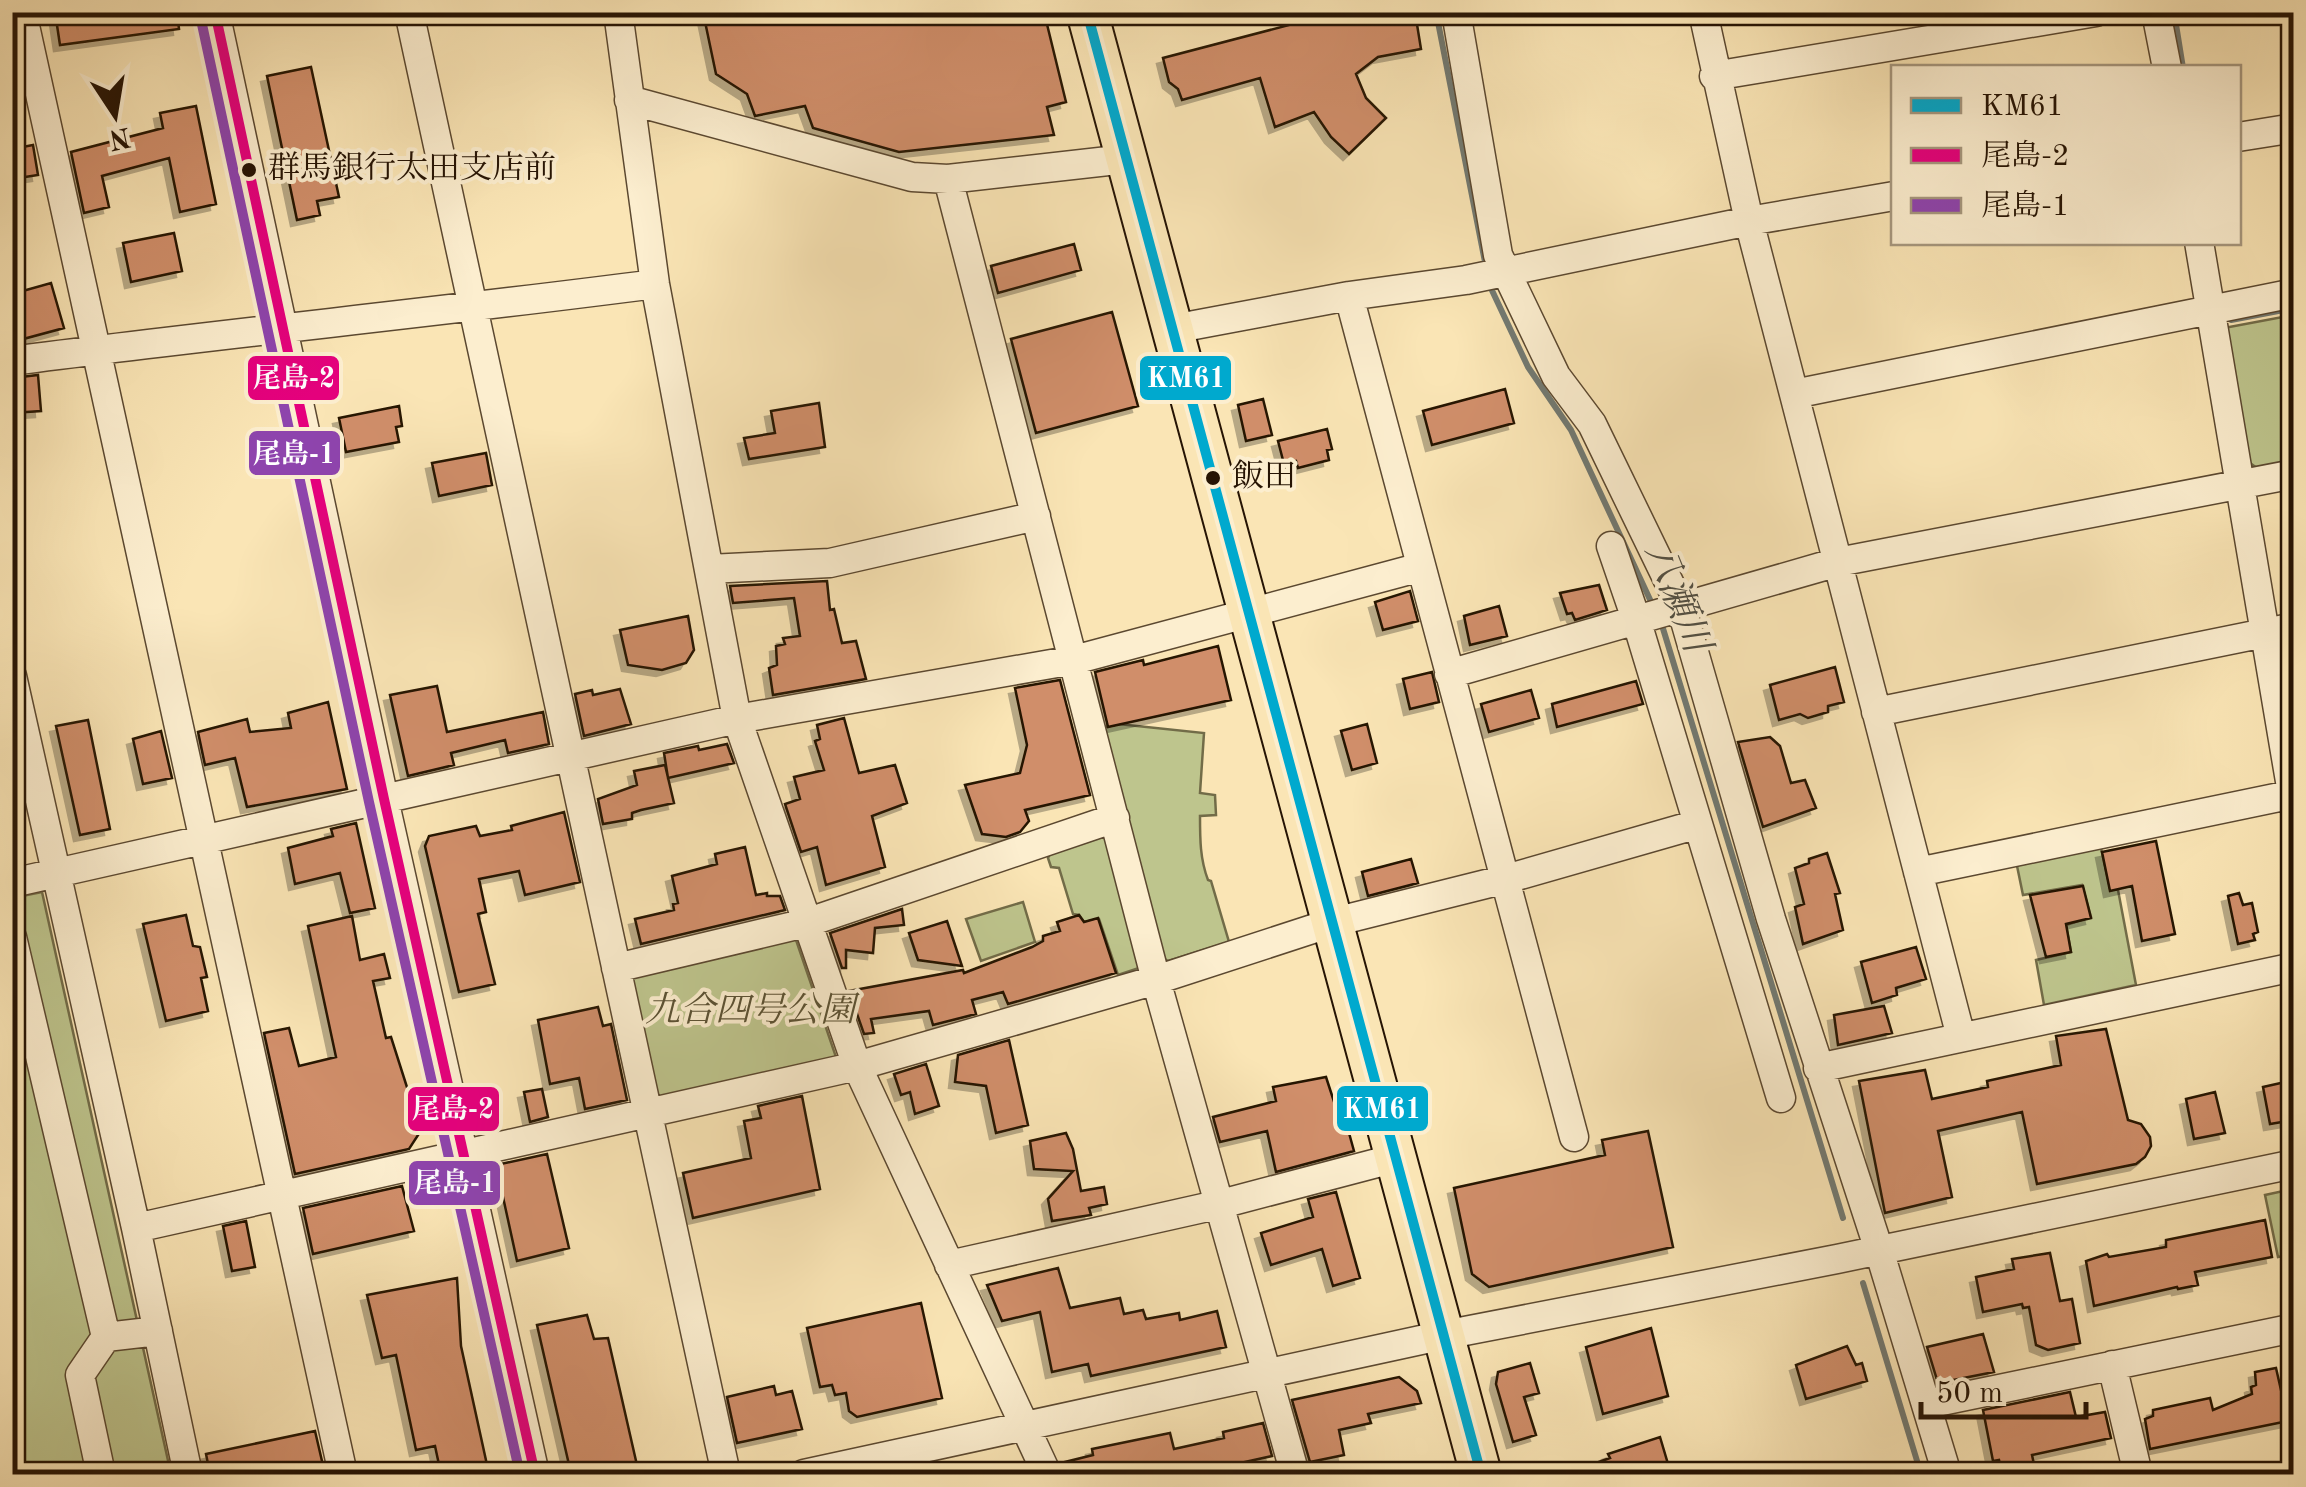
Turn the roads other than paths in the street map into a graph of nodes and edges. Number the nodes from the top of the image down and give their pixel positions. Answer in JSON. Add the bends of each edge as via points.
{"nodes":[{"id":1,"x":22,"y":12,"type":"edge"},
{"id":2,"x":215,"y":12,"type":"edge"},
{"id":3,"x":408,"y":12,"type":"edge"},
{"id":4,"x":618,"y":12,"type":"edge"},
{"id":5,"x":1087,"y":12,"type":"edge"},
{"id":6,"x":1456,"y":12,"type":"edge"},
{"id":7,"x":1703,"y":12,"type":"edge"},
{"id":8,"x":2096,"y":12,"type":"edge"},
{"id":9,"x":2156,"y":12,"type":"edge"},
{"id":10,"x":2166,"y":65,"type":"edge"},
{"id":11,"x":1714,"y":76,"type":"junction"},
{"id":12,"x":629,"y":100,"type":"junction"},
{"id":13,"x":2294,"y":128,"type":"edge"},
{"id":14,"x":2241,"y":137,"type":"edge"},
{"id":15,"x":1126,"y":159,"type":"junction"},
{"id":16,"x":948,"y":178,"type":"junction"},
{"id":17,"x":1891,"y":197,"type":"edge"},
{"id":18,"x":1750,"y":221,"type":"junction"},
{"id":19,"x":2200,"y":245,"type":"edge"},
{"id":20,"x":1506,"y":272,"type":"junction"},
{"id":21,"x":655,"y":284,"type":"junction"},
{"id":22,"x":2294,"y":292,"type":"edge"},
{"id":23,"x":1349,"y":296,"type":"junction"},
{"id":24,"x":472,"y":308,"type":"junction"},
{"id":25,"x":2210,"y":308,"type":"junction"},
{"id":26,"x":283,"y":326,"type":"junction"},
{"id":27,"x":1173,"y":328,"type":"junction"},
{"id":28,"x":97,"y":350,"type":"junction"},
{"id":29,"x":12,"y":360,"type":"edge"},
{"id":30,"x":1794,"y":394,"type":"junction"},
{"id":31,"x":2294,"y":474,"type":"edge"},
{"id":32,"x":2239,"y":484,"type":"junction"},
{"id":33,"x":1036,"y":516,"type":"junction"},
{"id":34,"x":1611,"y":546,"type":"dead end"},
{"id":35,"x":1838,"y":562,"type":"junction"},
{"id":36,"x":1422,"y":567,"type":"junction"},
{"id":37,"x":709,"y":569,"type":"junction"},
{"id":38,"x":1250,"y":613,"type":"junction"},
{"id":39,"x":1657,"y":613,"type":"junction"},
{"id":40,"x":2294,"y":627,"type":"edge"},
{"id":41,"x":2264,"y":633,"type":"junction"},
{"id":42,"x":1074,"y":660,"type":"junction"},
{"id":43,"x":1450,"y":674,"type":"junction"},
{"id":44,"x":13,"y":686,"type":"edge"},
{"id":45,"x":1876,"y":712,"type":"junction"},
{"id":46,"x":738,"y":719,"type":"junction"},
{"id":47,"x":568,"y":758,"type":"junction"},
{"id":48,"x":2293,"y":798,"type":"edge"},
{"id":49,"x":384,"y":799,"type":"junction"},
{"id":50,"x":1114,"y":818,"type":"junction"},
{"id":51,"x":1698,"y":824,"type":"junction"},
{"id":52,"x":203,"y":840,"type":"junction"},
{"id":53,"x":1918,"y":872,"type":"junction"},
{"id":54,"x":54,"y":873,"type":"junction"},
{"id":55,"x":1506,"y":879,"type":"junction"},
{"id":56,"x":12,"y":883,"type":"edge"},
{"id":57,"x":1334,"y":922,"type":"junction"},
{"id":58,"x":806,"y":923,"type":"junction"},
{"id":59,"x":12,"y":936,"type":"edge"},
{"id":60,"x":2294,"y":967,"type":"edge"},
{"id":61,"x":616,"y":968,"type":"junction"},
{"id":62,"x":1156,"y":980,"type":"junction"},
{"id":63,"x":1961,"y":1037,"type":"junction"},
{"id":64,"x":857,"y":1066,"type":"junction"},
{"id":65,"x":1818,"y":1068,"type":"junction"},
{"id":66,"x":1782,"y":1098,"type":"dead end"},
{"id":67,"x":646,"y":1112,"type":"junction"},
{"id":68,"x":1574,"y":1138,"type":"dead end"},
{"id":69,"x":464,"y":1155,"type":"junction"},
{"id":70,"x":1396,"y":1158,"type":"junction"},
{"id":71,"x":2294,"y":1164,"type":"edge"},
{"id":72,"x":280,"y":1195,"type":"junction"},
{"id":73,"x":1221,"y":1204,"type":"junction"},
{"id":74,"x":136,"y":1228,"type":"junction"},
{"id":75,"x":1879,"y":1250,"type":"junction"},
{"id":76,"x":950,"y":1264,"type":"junction"},
{"id":77,"x":2294,"y":1328,"type":"edge"},
{"id":78,"x":158,"y":1331,"type":"junction"},
{"id":79,"x":1444,"y":1335,"type":"junction"},
{"id":80,"x":106,"y":1338,"type":"junction"},
{"id":81,"x":2112,"y":1365,"type":"junction"},
{"id":82,"x":1269,"y":1374,"type":"junction"},
{"id":83,"x":1927,"y":1404,"type":"junction"},
{"id":84,"x":1025,"y":1427,"type":"junction"},
{"id":85,"x":101,"y":1474,"type":"edge"},
{"id":86,"x":188,"y":1474,"type":"edge"},
{"id":87,"x":343,"y":1474,"type":"edge"},
{"id":88,"x":535,"y":1474,"type":"edge"},
{"id":89,"x":726,"y":1474,"type":"edge"},
{"id":90,"x":804,"y":1474,"type":"edge"},
{"id":91,"x":1046,"y":1474,"type":"edge"},
{"id":92,"x":1295,"y":1474,"type":"edge"},
{"id":93,"x":1481,"y":1474,"type":"edge"},
{"id":94,"x":1947,"y":1474,"type":"edge"},
{"id":95,"x":2138,"y":1474,"type":"edge"}],
"edges":[{"from":1,"to":28,"type":"street"},
{"from":2,"to":26,"type":"street"},
{"from":3,"to":24,"type":"street"},
{"from":4,"to":12,"type":"street"},
{"from":5,"to":15,"type":"highway"},
{"from":6,"to":20,"type":"street"},
{"from":7,"to":11,"type":"street"},
{"from":8,"to":11,"type":"street"},
{"from":9,"to":10,"type":"street"},
{"from":11,"to":18,"type":"street"},
{"from":12,"to":16,"type":"street","via":[[912,177]]},
{"from":12,"to":21,"type":"street"},
{"from":13,"to":14,"type":"street"},
{"from":15,"to":16,"type":"street"},
{"from":15,"to":27,"type":"highway"},
{"from":16,"to":33,"type":"street"},
{"from":17,"to":18,"type":"street"},
{"from":18,"to":20,"type":"street"},
{"from":18,"to":30,"type":"street"},
{"from":19,"to":25,"type":"street"},
{"from":20,"to":23,"type":"street"},
{"from":20,"to":39,"type":"street","via":[[1556,376],[1592,424]]},
{"from":21,"to":24,"type":"street"},
{"from":21,"to":37,"type":"street"},
{"from":22,"to":25,"type":"street"},
{"from":23,"to":27,"type":"street"},
{"from":23,"to":36,"type":"street"},
{"from":24,"to":26,"type":"street"},
{"from":24,"to":47,"type":"street"},
{"from":25,"to":30,"type":"street"},
{"from":25,"to":32,"type":"street"},
{"from":26,"to":28,"type":"street"},
{"from":26,"to":49,"type":"street"},
{"from":27,"to":38,"type":"highway"},
{"from":28,"to":29,"type":"street"},
{"from":28,"to":52,"type":"street"},
{"from":30,"to":35,"type":"street"},
{"from":31,"to":32,"type":"street"},
{"from":32,"to":35,"type":"street"},
{"from":32,"to":41,"type":"street"},
{"from":33,"to":37,"type":"street","via":[[830,564]]},
{"from":33,"to":42,"type":"street"},
{"from":34,"to":39,"type":"street"},
{"from":35,"to":39,"type":"street"},
{"from":35,"to":45,"type":"street"},
{"from":36,"to":38,"type":"street"},
{"from":36,"to":43,"type":"street"},
{"from":37,"to":46,"type":"street"},
{"from":38,"to":42,"type":"street"},
{"from":38,"to":57,"type":"highway"},
{"from":39,"to":43,"type":"street"},
{"from":39,"to":51,"type":"street"},
{"from":39,"to":65,"type":"street"},
{"from":40,"to":41,"type":"street"},
{"from":41,"to":45,"type":"street"},
{"from":41,"to":48,"type":"street"},
{"from":42,"to":46,"type":"street"},
{"from":42,"to":50,"type":"street"},
{"from":43,"to":55,"type":"street"},
{"from":44,"to":54,"type":"street"},
{"from":45,"to":53,"type":"street"},
{"from":46,"to":47,"type":"street"},
{"from":46,"to":58,"type":"street"},
{"from":47,"to":49,"type":"street"},
{"from":47,"to":61,"type":"street"},
{"from":48,"to":53,"type":"street"},
{"from":49,"to":52,"type":"street"},
{"from":49,"to":69,"type":"street"},
{"from":50,"to":58,"type":"street"},
{"from":50,"to":62,"type":"street"},
{"from":51,"to":55,"type":"street"},
{"from":51,"to":66,"type":"street"},
{"from":52,"to":54,"type":"street"},
{"from":52,"to":72,"type":"street"},
{"from":53,"to":63,"type":"street"},
{"from":54,"to":56,"type":"street"},
{"from":54,"to":74,"type":"street"},
{"from":55,"to":57,"type":"street"},
{"from":55,"to":68,"type":"street"},
{"from":57,"to":62,"type":"street"},
{"from":57,"to":70,"type":"highway"},
{"from":58,"to":61,"type":"street"},
{"from":58,"to":64,"type":"street"},
{"from":59,"to":80,"type":"street"},
{"from":60,"to":63,"type":"street"},
{"from":61,"to":67,"type":"street"},
{"from":62,"to":64,"type":"street"},
{"from":62,"to":73,"type":"street"},
{"from":63,"to":65,"type":"street"},
{"from":64,"to":67,"type":"street"},
{"from":64,"to":76,"type":"street"},
{"from":65,"to":75,"type":"street"},
{"from":67,"to":69,"type":"street"},
{"from":67,"to":89,"type":"street"},
{"from":69,"to":72,"type":"street"},
{"from":69,"to":88,"type":"street"},
{"from":70,"to":73,"type":"street"},
{"from":70,"to":79,"type":"highway"},
{"from":71,"to":75,"type":"street"},
{"from":72,"to":74,"type":"street"},
{"from":72,"to":87,"type":"street"},
{"from":73,"to":76,"type":"street"},
{"from":73,"to":82,"type":"street"},
{"from":74,"to":78,"type":"street"},
{"from":75,"to":79,"type":"street"},
{"from":75,"to":83,"type":"street"},
{"from":76,"to":84,"type":"street"},
{"from":77,"to":81,"type":"street"},
{"from":78,"to":80,"type":"street"},
{"from":78,"to":86,"type":"street"},
{"from":79,"to":82,"type":"street"},
{"from":79,"to":93,"type":"highway"},
{"from":80,"to":85,"type":"street","via":[[80,1374]]},
{"from":81,"to":83,"type":"street"},
{"from":81,"to":95,"type":"street"},
{"from":82,"to":84,"type":"street"},
{"from":82,"to":92,"type":"street"},
{"from":83,"to":94,"type":"street"},
{"from":84,"to":90,"type":"street"},
{"from":84,"to":91,"type":"street"}]}
